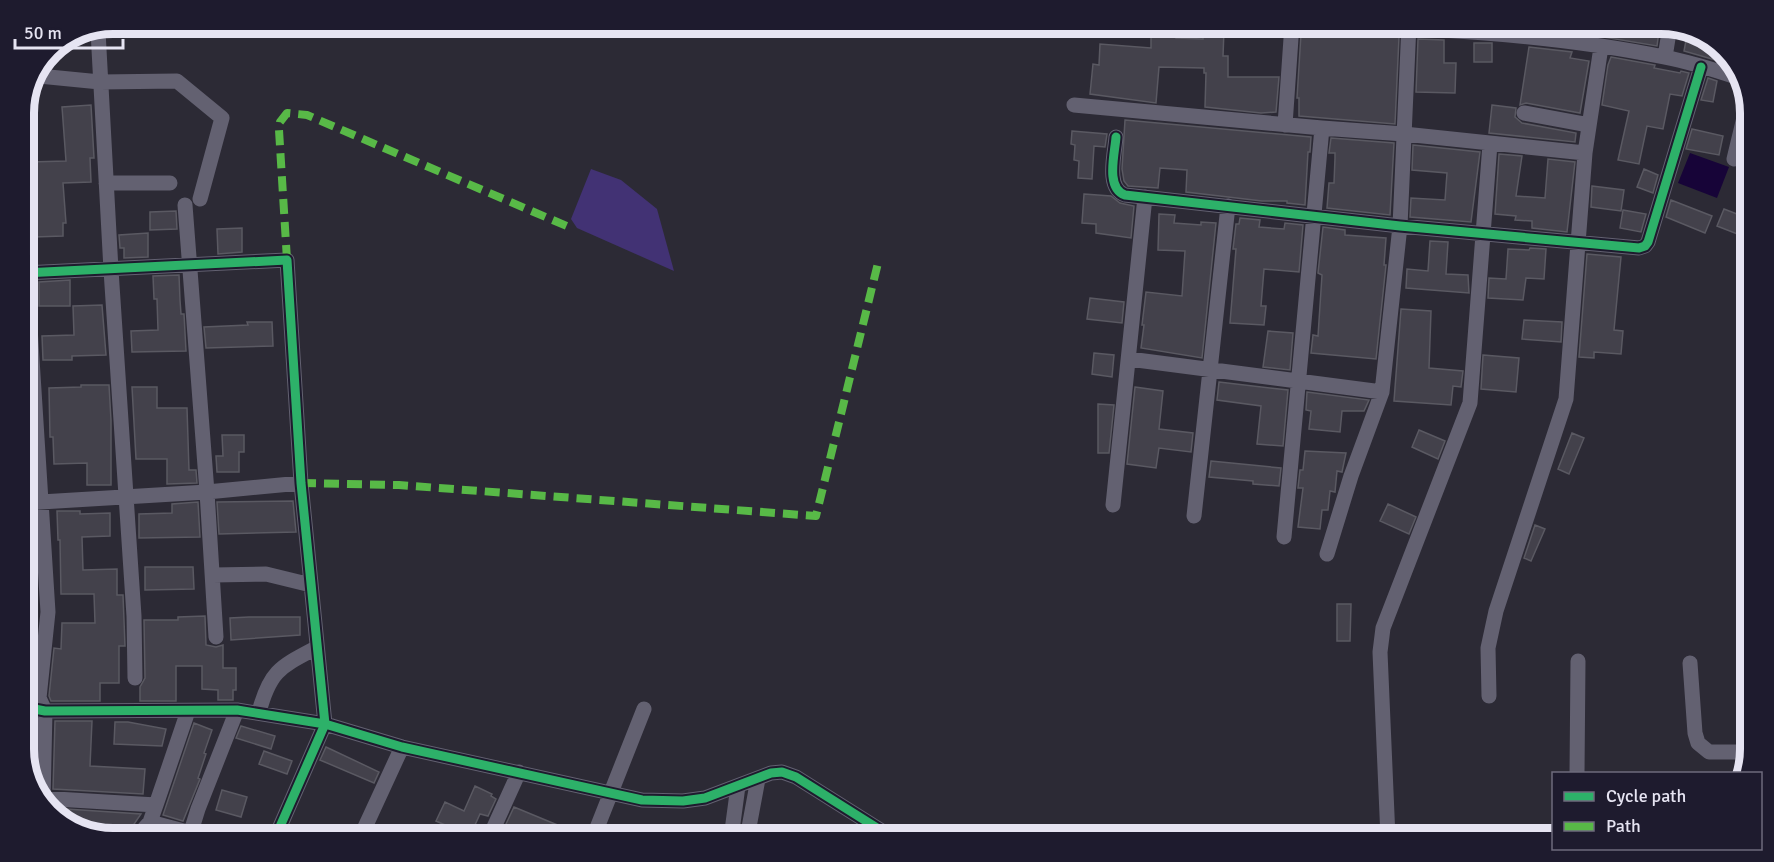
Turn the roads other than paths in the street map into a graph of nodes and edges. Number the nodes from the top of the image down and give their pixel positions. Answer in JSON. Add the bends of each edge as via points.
{"nodes":[{"id":1,"x":1291,"y":35,"type":"edge"},
{"id":2,"x":1408,"y":35,"type":"edge"},
{"id":3,"x":1502,"y":35,"type":"edge"},
{"id":4,"x":1587,"y":35,"type":"edge"},
{"id":5,"x":98,"y":36,"type":"edge"},
{"id":6,"x":1668,"y":36,"type":"edge"},
{"id":7,"x":1585,"y":43,"type":"junction"},
{"id":8,"x":1601,"y":46,"type":"junction"},
{"id":9,"x":1665,"y":57,"type":"junction"},
{"id":10,"x":1701,"y":67,"type":"junction"},
{"id":11,"x":1729,"y":75,"type":"edge"},
{"id":12,"x":44,"y":77,"type":"edge"},
{"id":13,"x":100,"y":82,"type":"junction"},
{"id":14,"x":1074,"y":105,"type":"dead end"},
{"id":15,"x":1524,"y":113,"type":"dead end"},
{"id":16,"x":1285,"y":125,"type":"junction"},
{"id":17,"x":1589,"y":125,"type":"junction"},
{"id":18,"x":1322,"y":128,"type":"junction"},
{"id":19,"x":1404,"y":134,"type":"junction"},
{"id":20,"x":1116,"y":137,"type":"dead end"},
{"id":21,"x":1739,"y":138,"type":"edge"},
{"id":22,"x":1490,"y":144,"type":"junction"},
{"id":23,"x":1585,"y":153,"type":"junction"},
{"id":24,"x":1734,"y":159,"type":"dead end"},
{"id":25,"x":106,"y":183,"type":"junction"},
{"id":26,"x":170,"y":183,"type":"dead end"},
{"id":27,"x":1145,"y":197,"type":"junction"},
{"id":28,"x":200,"y":199,"type":"dead end"},
{"id":29,"x":185,"y":205,"type":"dead end"},
{"id":30,"x":1228,"y":207,"type":"junction"},
{"id":31,"x":1314,"y":216,"type":"junction"},
{"id":32,"x":1400,"y":226,"type":"junction"},
{"id":33,"x":1482,"y":234,"type":"junction"},
{"id":34,"x":1578,"y":243,"type":"junction"},
{"id":35,"x":189,"y":265,"type":"junction"},
{"id":36,"x":111,"y":270,"type":"junction"},
{"id":37,"x":35,"y":273,"type":"edge"},
{"id":38,"x":1129,"y":358,"type":"junction"},
{"id":39,"x":1210,"y":370,"type":"junction"},
{"id":40,"x":1299,"y":382,"type":"junction"},
{"id":41,"x":1382,"y":392,"type":"junction"},
{"id":42,"x":35,"y":408,"type":"edge"},
{"id":43,"x":301,"y":483,"type":"junction"},
{"id":44,"x":207,"y":492,"type":"junction"},
{"id":45,"x":126,"y":496,"type":"junction"},
{"id":46,"x":35,"y":502,"type":"edge"},
{"id":47,"x":42,"y":502,"type":"junction"},
{"id":48,"x":1113,"y":505,"type":"dead end"},
{"id":49,"x":1194,"y":516,"type":"dead end"},
{"id":50,"x":1284,"y":537,"type":"dead end"},
{"id":51,"x":1327,"y":554,"type":"dead end"},
{"id":52,"x":213,"y":575,"type":"junction"},
{"id":53,"x":310,"y":585,"type":"junction"},
{"id":54,"x":216,"y":637,"type":"dead end"},
{"id":55,"x":316,"y":648,"type":"junction"},
{"id":56,"x":1578,"y":661,"type":"dead end"},
{"id":57,"x":1690,"y":663,"type":"dead end"},
{"id":58,"x":135,"y":678,"type":"dead end"},
{"id":59,"x":1489,"y":696,"type":"dead end"},
{"id":60,"x":35,"y":709,"type":"edge"},
{"id":61,"x":644,"y":709,"type":"dead end"},
{"id":62,"x":237,"y":710,"type":"junction"},
{"id":63,"x":45,"y":711,"type":"junction"},
{"id":64,"x":188,"y":711,"type":"junction"},
{"id":65,"x":259,"y":712,"type":"junction"},
{"id":66,"x":325,"y":724,"type":"junction"},
{"id":67,"x":402,"y":747,"type":"junction"},
{"id":68,"x":1740,"y":752,"type":"edge"},
{"id":69,"x":519,"y":772,"type":"junction"},
{"id":70,"x":1577,"y":772,"type":"edge"},
{"id":71,"x":758,"y":779,"type":"junction"},
{"id":72,"x":43,"y":782,"type":"edge"},
{"id":73,"x":738,"y":786,"type":"junction"},
{"id":74,"x":611,"y":795,"type":"junction"},
{"id":75,"x":54,"y":800,"type":"edge"},
{"id":76,"x":156,"y":805,"type":"junction"},
{"id":77,"x":150,"y":822,"type":"junction"},
{"id":78,"x":145,"y":828,"type":"edge"},
{"id":79,"x":168,"y":828,"type":"edge"},
{"id":80,"x":192,"y":828,"type":"edge"},
{"id":81,"x":278,"y":828,"type":"edge"},
{"id":82,"x":365,"y":828,"type":"edge"},
{"id":83,"x":494,"y":828,"type":"edge"},
{"id":84,"x":597,"y":828,"type":"edge"},
{"id":85,"x":732,"y":828,"type":"edge"},
{"id":86,"x":749,"y":828,"type":"edge"},
{"id":87,"x":877,"y":828,"type":"edge"},
{"id":88,"x":1388,"y":828,"type":"edge"}],
"edges":[{"from":1,"to":16,"type":"street"},
{"from":2,"to":19,"type":"street"},
{"from":3,"to":7,"type":"street"},
{"from":4,"to":7,"type":"street"},
{"from":5,"to":13,"type":"street"},
{"from":6,"to":9,"type":"street"},
{"from":7,"to":8,"type":"street"},
{"from":8,"to":9,"type":"street"},
{"from":8,"to":17,"type":"street"},
{"from":9,"to":10,"type":"street"},
{"from":10,"to":11,"type":"street"},
{"from":10,"to":34,"type":"street","via":[[1648,242],[1640,248]]},
{"from":12,"to":13,"type":"street"},
{"from":13,"to":25,"type":"street"},
{"from":13,"to":28,"type":"street","via":[[177,81],[222,118]]},
{"from":14,"to":16,"type":"street"},
{"from":15,"to":17,"type":"street"},
{"from":16,"to":18,"type":"street"},
{"from":17,"to":23,"type":"street"},
{"from":18,"to":19,"type":"street"},
{"from":18,"to":31,"type":"street"},
{"from":19,"to":22,"type":"street"},
{"from":19,"to":32,"type":"street"},
{"from":20,"to":27,"type":"street","via":[[1113,184],[1125,195]]},
{"from":21,"to":24,"type":"street"},
{"from":22,"to":23,"type":"street"},
{"from":22,"to":33,"type":"street"},
{"from":23,"to":34,"type":"street"},
{"from":25,"to":26,"type":"street"},
{"from":25,"to":36,"type":"street"},
{"from":27,"to":30,"type":"street"},
{"from":27,"to":38,"type":"street"},
{"from":29,"to":35,"type":"street"},
{"from":30,"to":31,"type":"street"},
{"from":30,"to":39,"type":"street"},
{"from":31,"to":32,"type":"street"},
{"from":31,"to":40,"type":"street"},
{"from":32,"to":33,"type":"street"},
{"from":32,"to":41,"type":"street"},
{"from":33,"to":34,"type":"street"},
{"from":33,"to":88,"type":"street","via":[[1470,403],[1383,628],[1380,652]]},
{"from":34,"to":59,"type":"street","via":[[1566,399],[1496,611],[1488,648]]},
{"from":35,"to":36,"type":"street"},
{"from":35,"to":43,"type":"street","via":[[287,260]]},
{"from":35,"to":44,"type":"street"},
{"from":36,"to":37,"type":"street"},
{"from":36,"to":45,"type":"street"},
{"from":38,"to":39,"type":"street"},
{"from":38,"to":48,"type":"street"},
{"from":39,"to":40,"type":"street"},
{"from":39,"to":49,"type":"street"},
{"from":40,"to":41,"type":"street"},
{"from":40,"to":50,"type":"street"},
{"from":41,"to":51,"type":"street"},
{"from":42,"to":47,"type":"street"},
{"from":43,"to":44,"type":"street"},
{"from":43,"to":53,"type":"street"},
{"from":44,"to":45,"type":"street"},
{"from":44,"to":52,"type":"street"},
{"from":45,"to":47,"type":"street"},
{"from":45,"to":58,"type":"street"},
{"from":46,"to":47,"type":"street"},
{"from":47,"to":63,"type":"street","via":[[48,612],[39,698]]},
{"from":52,"to":53,"type":"street","via":[[266,574]]},
{"from":52,"to":54,"type":"street"},
{"from":53,"to":55,"type":"street"},
{"from":55,"to":65,"type":"street","via":[[284,665],[266,687]]},
{"from":55,"to":66,"type":"street"},
{"from":56,"to":70,"type":"street"},
{"from":57,"to":68,"type":"street","via":[[1698,743],[1709,752]]},
{"from":60,"to":63,"type":"street"},
{"from":61,"to":74,"type":"street"},
{"from":62,"to":64,"type":"street"},
{"from":62,"to":65,"type":"street"},
{"from":62,"to":80,"type":"street"},
{"from":63,"to":64,"type":"street"},
{"from":63,"to":72,"type":"street"},
{"from":64,"to":76,"type":"street"},
{"from":65,"to":66,"type":"street"},
{"from":66,"to":67,"type":"street"},
{"from":66,"to":81,"type":"street"},
{"from":67,"to":69,"type":"street"},
{"from":67,"to":82,"type":"street"},
{"from":69,"to":74,"type":"street"},
{"from":69,"to":83,"type":"street"},
{"from":71,"to":73,"type":"street"},
{"from":71,"to":86,"type":"street"},
{"from":71,"to":87,"type":"street","via":[[782,772],[796,777]]},
{"from":73,"to":74,"type":"street","via":[[683,801]]},
{"from":73,"to":85,"type":"street"},
{"from":74,"to":84,"type":"street"},
{"from":75,"to":76,"type":"street"},
{"from":76,"to":77,"type":"street"},
{"from":77,"to":78,"type":"street"},
{"from":77,"to":79,"type":"street"}]}
